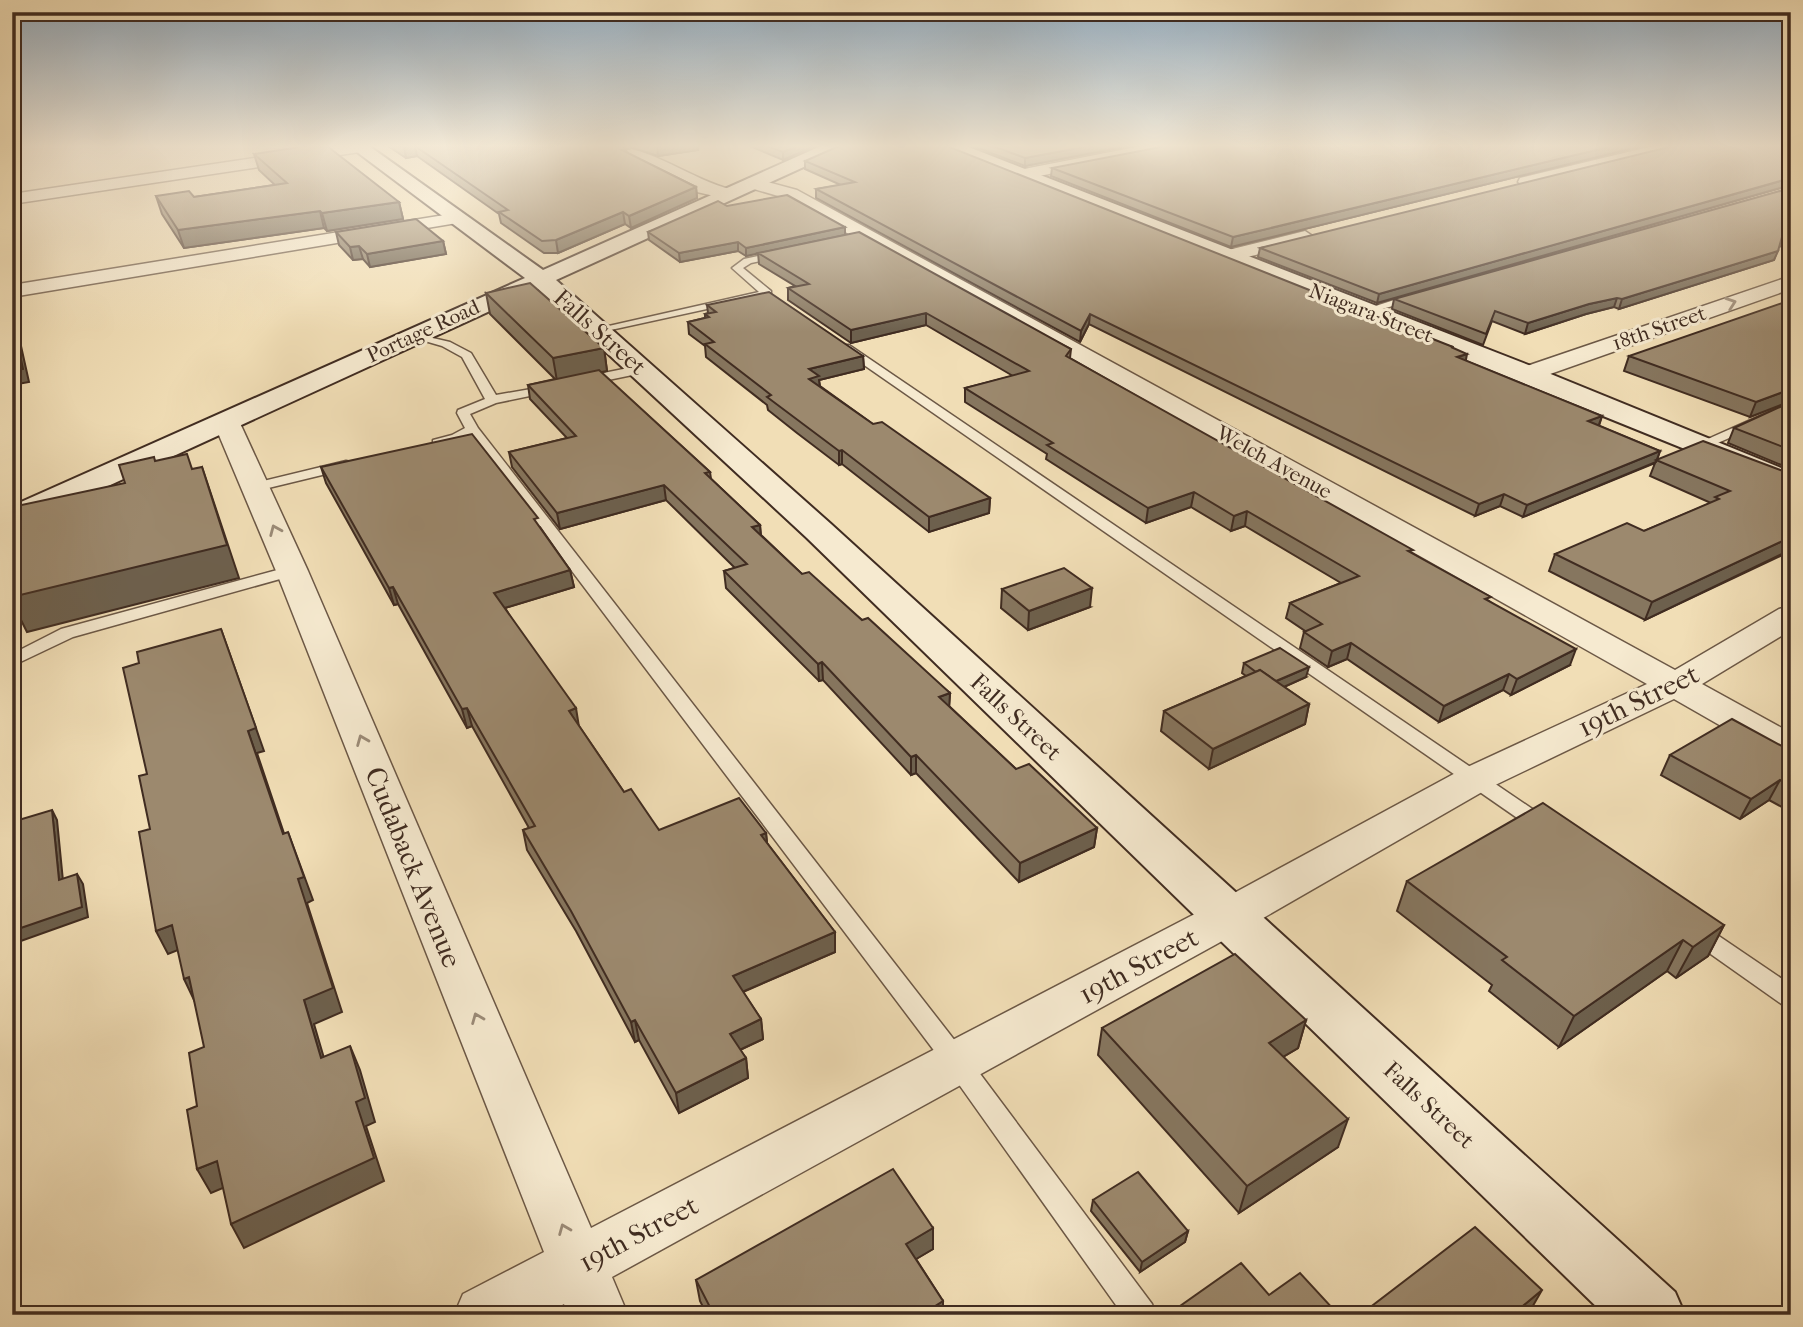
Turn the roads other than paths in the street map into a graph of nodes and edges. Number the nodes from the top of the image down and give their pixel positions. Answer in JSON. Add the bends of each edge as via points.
{"nodes":[{"id":1,"x":443,"y":208,"type":"edge"},
{"id":2,"x":695,"y":208,"type":"edge"},
{"id":3,"x":814,"y":208,"type":"edge"},
{"id":4,"x":1108,"y":208,"type":"edge"},
{"id":5,"x":457,"y":218,"type":"junction"},
{"id":6,"x":1321,"y":233,"type":"edge"},
{"id":7,"x":788,"y":253,"type":"edge"},
{"id":8,"x":1227,"y":256,"type":"junction"},
{"id":9,"x":539,"y":277,"type":"junction"},
{"id":10,"x":1791,"y":282,"type":"edge"},
{"id":11,"x":12,"y":291,"type":"edge"},
{"id":12,"x":1429,"y":292,"type":"edge"},
{"id":13,"x":1366,"y":311,"type":"junction"},
{"id":14,"x":597,"y":330,"type":"junction"},
{"id":15,"x":415,"y":334,"type":"junction"},
{"id":16,"x":836,"y":340,"type":"edge"},
{"id":17,"x":643,"y":369,"type":"junction"},
{"id":18,"x":1527,"y":374,"type":"junction"},
{"id":19,"x":492,"y":400,"type":"junction"},
{"id":20,"x":1791,"y":407,"type":"edge"},
{"id":21,"x":226,"y":421,"type":"junction"},
{"id":22,"x":472,"y":429,"type":"junction"},
{"id":23,"x":431,"y":445,"type":"edge"},
{"id":24,"x":1699,"y":446,"type":"junction"},
{"id":25,"x":364,"y":461,"type":"edge"},
{"id":26,"x":1791,"y":483,"type":"edge"},
{"id":27,"x":256,"y":486,"type":"junction"},
{"id":28,"x":12,"y":518,"type":"edge"},
{"id":29,"x":292,"y":571,"type":"junction"},
{"id":30,"x":1791,"y":616,"type":"edge"},
{"id":31,"x":12,"y":661,"type":"edge"},
{"id":32,"x":1675,"y":685,"type":"junction"},
{"id":33,"x":1791,"y":749,"type":"edge"},
{"id":34,"x":1475,"y":779,"type":"junction"},
{"id":35,"x":1554,"y":833,"type":"edge"},
{"id":36,"x":1228,"y":917,"type":"junction"},
{"id":37,"x":1678,"y":919,"type":"edge"},
{"id":38,"x":1791,"y":998,"type":"edge"},
{"id":39,"x":957,"y":1062,"type":"junction"},
{"id":40,"x":579,"y":1265,"type":"junction"},
{"id":41,"x":484,"y":1315,"type":"edge"},
{"id":42,"x":598,"y":1315,"type":"edge"},
{"id":43,"x":1140,"y":1315,"type":"edge"},
{"id":44,"x":1652,"y":1315,"type":"edge"}],
"edges":[{"from":1,"to":5,"type":"street","name":"Falls Street"},
{"from":2,"to":9,"type":"street","name":"Portage Road"},
{"from":3,"to":32,"type":"street","name":"Welch Avenue"},
{"from":4,"to":8,"type":"street","name":"Niagara Street"},
{"from":5,"to":9,"type":"street","name":"Falls Street"},
{"from":5,"to":11,"type":"street"},
{"from":6,"to":8,"type":"street"},
{"from":7,"to":14,"type":"lane","via":[[748,261],[737,268],[773,297]]},
{"from":8,"to":13,"type":"street","name":"Niagara Street"},
{"from":9,"to":14,"type":"street","name":"Falls Street"},
{"from":9,"to":15,"type":"street","name":"Portage Road"},
{"from":18,"to":10,"type":"street","name":"18th Street","one_way":true},
{"from":12,"to":13,"type":"lane"},
{"from":13,"to":18,"type":"street","name":"Niagara Street"},
{"from":14,"to":17,"type":"street","name":"Falls Street"},
{"from":15,"to":19,"type":"lane","via":[[467,355]]},
{"from":15,"to":21,"type":"street","name":"Portage Road"},
{"from":16,"to":34,"type":"lane"},
{"from":17,"to":19,"type":"lane"},
{"from":17,"to":36,"type":"street","name":"Falls Street"},
{"from":18,"to":24,"type":"street","name":"Niagara Street"},
{"from":19,"to":22,"type":"lane","via":[[463,414]]},
{"from":20,"to":24,"type":"lane"},
{"from":21,"to":27,"type":"street","name":"Cudaback Avenue"},
{"from":21,"to":28,"type":"street","name":"Portage Road"},
{"from":22,"to":23,"type":"lane"},
{"from":22,"to":39,"type":"lane"},
{"from":24,"to":26,"type":"street","name":"Niagara Street"},
{"from":25,"to":27,"type":"lane"},
{"from":29,"to":27,"type":"street","name":"Cudaback Avenue","one_way":true},
{"from":29,"to":31,"type":"lane","via":[[67,633]]},
{"from":40,"to":29,"type":"street","name":"Cudaback Avenue","one_way":true},
{"from":30,"to":32,"type":"street","name":"19th Street"},
{"from":32,"to":33,"type":"street","name":"Welch Avenue"},
{"from":32,"to":34,"type":"street","name":"19th Street"},
{"from":34,"to":35,"type":"lane"},
{"from":34,"to":36,"type":"street","name":"19th Street"},
{"from":36,"to":39,"type":"street","name":"19th Street"},
{"from":36,"to":44,"type":"street","name":"Falls Street"},
{"from":37,"to":38,"type":"lane"},
{"from":39,"to":40,"type":"street","name":"19th Street"},
{"from":39,"to":43,"type":"lane"},
{"from":40,"to":41,"type":"street","name":"19th Street"},
{"from":40,"to":42,"type":"street","name":"Cudaback Avenue"}]}
